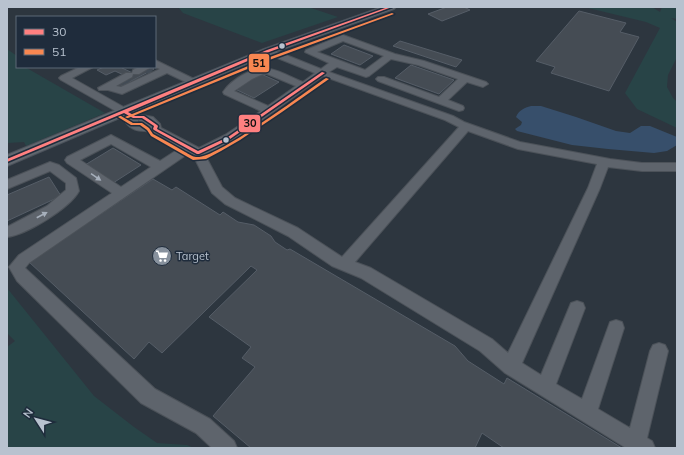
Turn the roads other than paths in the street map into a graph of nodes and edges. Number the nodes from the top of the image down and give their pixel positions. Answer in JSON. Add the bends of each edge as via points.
{"nodes":[{"id":1,"x":391,"y":7,"type":"edge"},
{"id":2,"x":268,"y":51,"type":"junction"},
{"id":3,"x":390,"y":56,"type":"junction"},
{"id":4,"x":336,"y":64,"type":"junction"},
{"id":5,"x":86,"y":68,"type":"edge"},
{"id":6,"x":323,"y":73,"type":"junction"},
{"id":7,"x":366,"y":74,"type":"junction"},
{"id":8,"x":139,"y":75,"type":"edge"},
{"id":9,"x":465,"y":78,"type":"junction"},
{"id":10,"x":381,"y":79,"type":"junction"},
{"id":11,"x":193,"y":82,"type":"junction"},
{"id":12,"x":484,"y":84,"type":"dead end"},
{"id":13,"x":107,"y":86,"type":"junction"},
{"id":14,"x":304,"y":86,"type":"junction"},
{"id":15,"x":369,"y":89,"type":"junction"},
{"id":16,"x":92,"y":94,"type":"junction"},
{"id":17,"x":441,"y":101,"type":"junction"},
{"id":18,"x":459,"y":108,"type":"dead end"},
{"id":19,"x":268,"y":110,"type":"junction"},
{"id":20,"x":129,"y":114,"type":"junction"},
{"id":21,"x":466,"y":126,"type":"junction"},
{"id":22,"x":193,"y":150,"type":"junction"},
{"id":23,"x":7,"y":161,"type":"edge"},
{"id":24,"x":604,"y":162,"type":"junction"},
{"id":25,"x":160,"y":167,"type":"junction"},
{"id":26,"x":677,"y":167,"type":"edge"},
{"id":27,"x":7,"y":185,"type":"edge"},
{"id":28,"x":121,"y":193,"type":"junction"},
{"id":29,"x":7,"y":232,"type":"edge"},
{"id":30,"x":344,"y":265,"type":"junction"},
{"id":31,"x":577,"y":308,"type":"dead end"},
{"id":32,"x":616,"y":328,"type":"dead end"},
{"id":33,"x":659,"y":351,"type":"dead end"},
{"id":34,"x":511,"y":367,"type":"junction"},
{"id":35,"x":545,"y":388,"type":"junction"},
{"id":36,"x":588,"y":414,"type":"junction"},
{"id":37,"x":640,"y":445,"type":"edge"},
{"id":38,"x":227,"y":448,"type":"edge"}],
"edges":[{"from":1,"to":2,"type":"main road"},
{"from":2,"to":6,"type":"lane"},
{"from":2,"to":11,"type":"main road"},
{"from":3,"to":4,"type":"lane","via":[[343,38],[309,52]]},
{"from":3,"to":7,"type":"lane"},
{"from":3,"to":9,"type":"lane","via":[[421,63]]},
{"from":4,"to":6,"type":"lane"},
{"from":4,"to":7,"type":"lane"},
{"from":5,"to":16,"type":"lane","via":[[64,78]]},
{"from":6,"to":14,"type":"lane"},
{"from":6,"to":15,"type":"lane"},
{"from":7,"to":10,"type":"lane"},
{"from":8,"to":11,"type":"lane","via":[[167,69]]},
{"from":8,"to":13,"type":"lane"},
{"from":8,"to":13,"type":"lane","via":[[122,92]]},
{"from":9,"to":12,"type":"lane"},
{"from":9,"to":17,"type":"lane"},
{"from":10,"to":15,"type":"lane"},
{"from":10,"to":17,"type":"lane"},
{"from":11,"to":20,"type":"main road"},
{"from":13,"to":16,"type":"lane"},
{"from":14,"to":19,"type":"lane"},
{"from":14,"to":19,"type":"lane","via":[[264,71],[257,72],[228,92]]},
{"from":15,"to":21,"type":"lane"},
{"from":16,"to":20,"type":"lane"},
{"from":17,"to":18,"type":"lane"},
{"from":19,"to":22,"type":"lane","via":[[213,147]]},
{"from":20,"to":22,"type":"lane","via":[[132,123],[143,129],[156,129]]},
{"from":20,"to":23,"type":"main road"},
{"from":21,"to":24,"type":"lane","via":[[518,145]]},
{"from":21,"to":30,"type":"lane"},
{"from":22,"to":25,"type":"lane"},
{"from":22,"to":30,"type":"lane","via":[[217,190],[230,201],[293,232]]},
{"from":24,"to":26,"type":"lane","via":[[642,167]]},
{"from":24,"to":34,"type":"lane"},
{"from":25,"to":28,"type":"lane"},
{"from":25,"to":28,"type":"lane","one_way":true,"via":[[111,139],[71,160]]},
{"from":29,"to":27,"type":"lane","one_way":true,"via":[[46,213],[64,201],[73,191],[72,181],[50,166]]},
{"from":28,"to":38,"type":"lane","via":[[24,259],[17,267],[22,276],[148,396],[203,426]]},
{"from":30,"to":34,"type":"lane","via":[[366,273],[486,345]]},
{"from":31,"to":35,"type":"lane"},
{"from":32,"to":36,"type":"lane"},
{"from":33,"to":37,"type":"lane"},
{"from":34,"to":35,"type":"lane"},
{"from":35,"to":36,"type":"lane"},
{"from":36,"to":37,"type":"lane"}]}
